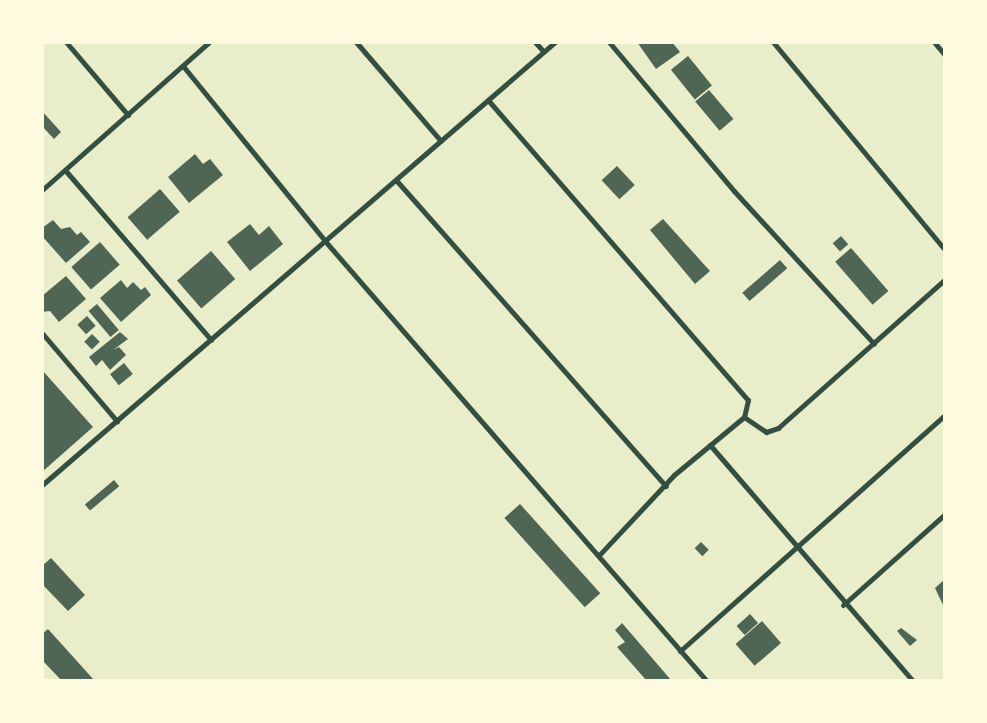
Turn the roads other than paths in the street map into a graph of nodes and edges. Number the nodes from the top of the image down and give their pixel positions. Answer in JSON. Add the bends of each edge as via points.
{"nodes":[{"id":1,"x":66,"y":42,"type":"edge"},
{"id":2,"x":209,"y":42,"type":"edge"},
{"id":3,"x":356,"y":42,"type":"edge"},
{"id":4,"x":535,"y":42,"type":"edge"},
{"id":5,"x":555,"y":42,"type":"edge"},
{"id":6,"x":609,"y":42,"type":"edge"},
{"id":7,"x":773,"y":42,"type":"edge"},
{"id":8,"x":934,"y":42,"type":"edge"},
{"id":9,"x":544,"y":52,"type":"junction"},
{"id":10,"x":944,"y":54,"type":"edge"},
{"id":11,"x":183,"y":66,"type":"junction"},
{"id":12,"x":488,"y":100,"type":"junction"},
{"id":13,"x":128,"y":115,"type":"junction"},
{"id":14,"x":441,"y":141,"type":"junction"},
{"id":15,"x":65,"y":170,"type":"junction"},
{"id":16,"x":396,"y":180,"type":"junction"},
{"id":17,"x":42,"y":190,"type":"edge"},
{"id":18,"x":325,"y":241,"type":"junction"},
{"id":19,"x":942,"y":242,"type":"edge"},
{"id":20,"x":944,"y":249,"type":"edge"},
{"id":21,"x":944,"y":280,"type":"edge"},
{"id":22,"x":42,"y":333,"type":"edge"},
{"id":23,"x":211,"y":340,"type":"junction"},
{"id":24,"x":874,"y":344,"type":"junction"},
{"id":25,"x":944,"y":416,"type":"edge"},
{"id":26,"x":744,"y":417,"type":"junction"},
{"id":27,"x":117,"y":421,"type":"junction"},
{"id":28,"x":710,"y":445,"type":"junction"},
{"id":29,"x":42,"y":485,"type":"edge"},
{"id":30,"x":666,"y":486,"type":"junction"},
{"id":31,"x":943,"y":518,"type":"edge"},
{"id":32,"x":794,"y":548,"type":"junction"},
{"id":33,"x":600,"y":554,"type":"junction"},
{"id":34,"x":843,"y":605,"type":"junction"},
{"id":35,"x":680,"y":651,"type":"junction"},
{"id":36,"x":706,"y":680,"type":"edge"},
{"id":37,"x":912,"y":680,"type":"edge"}],
"edges":[{"from":1,"to":13,"type":"street"},
{"from":2,"to":11,"type":"street"},
{"from":3,"to":14,"type":"street"},
{"from":4,"to":9,"type":"street"},
{"from":5,"to":9,"type":"street"},
{"from":6,"to":24,"type":"street","via":[[734,191]]},
{"from":7,"to":19,"type":"street"},
{"from":8,"to":10,"type":"street"},
{"from":9,"to":12,"type":"street"},
{"from":11,"to":13,"type":"street"},
{"from":11,"to":18,"type":"street"},
{"from":12,"to":14,"type":"street"},
{"from":12,"to":26,"type":"street","via":[[744,392],[748,407]]},
{"from":13,"to":15,"type":"street"},
{"from":14,"to":16,"type":"street"},
{"from":15,"to":17,"type":"street"},
{"from":15,"to":23,"type":"street"},
{"from":16,"to":18,"type":"street"},
{"from":16,"to":30,"type":"street"},
{"from":18,"to":23,"type":"street"},
{"from":18,"to":33,"type":"street"},
{"from":19,"to":20,"type":"street"},
{"from":21,"to":24,"type":"street"},
{"from":22,"to":27,"type":"street"},
{"from":23,"to":27,"type":"street"},
{"from":24,"to":26,"type":"street","via":[[772,431],[758,429]]},
{"from":25,"to":32,"type":"street"},
{"from":26,"to":28,"type":"street"},
{"from":27,"to":29,"type":"street"},
{"from":28,"to":30,"type":"street"},
{"from":28,"to":32,"type":"street"},
{"from":30,"to":33,"type":"street"},
{"from":31,"to":34,"type":"street"},
{"from":32,"to":34,"type":"street"},
{"from":32,"to":35,"type":"street"},
{"from":33,"to":35,"type":"street"},
{"from":34,"to":37,"type":"street"},
{"from":35,"to":36,"type":"street"}]}
